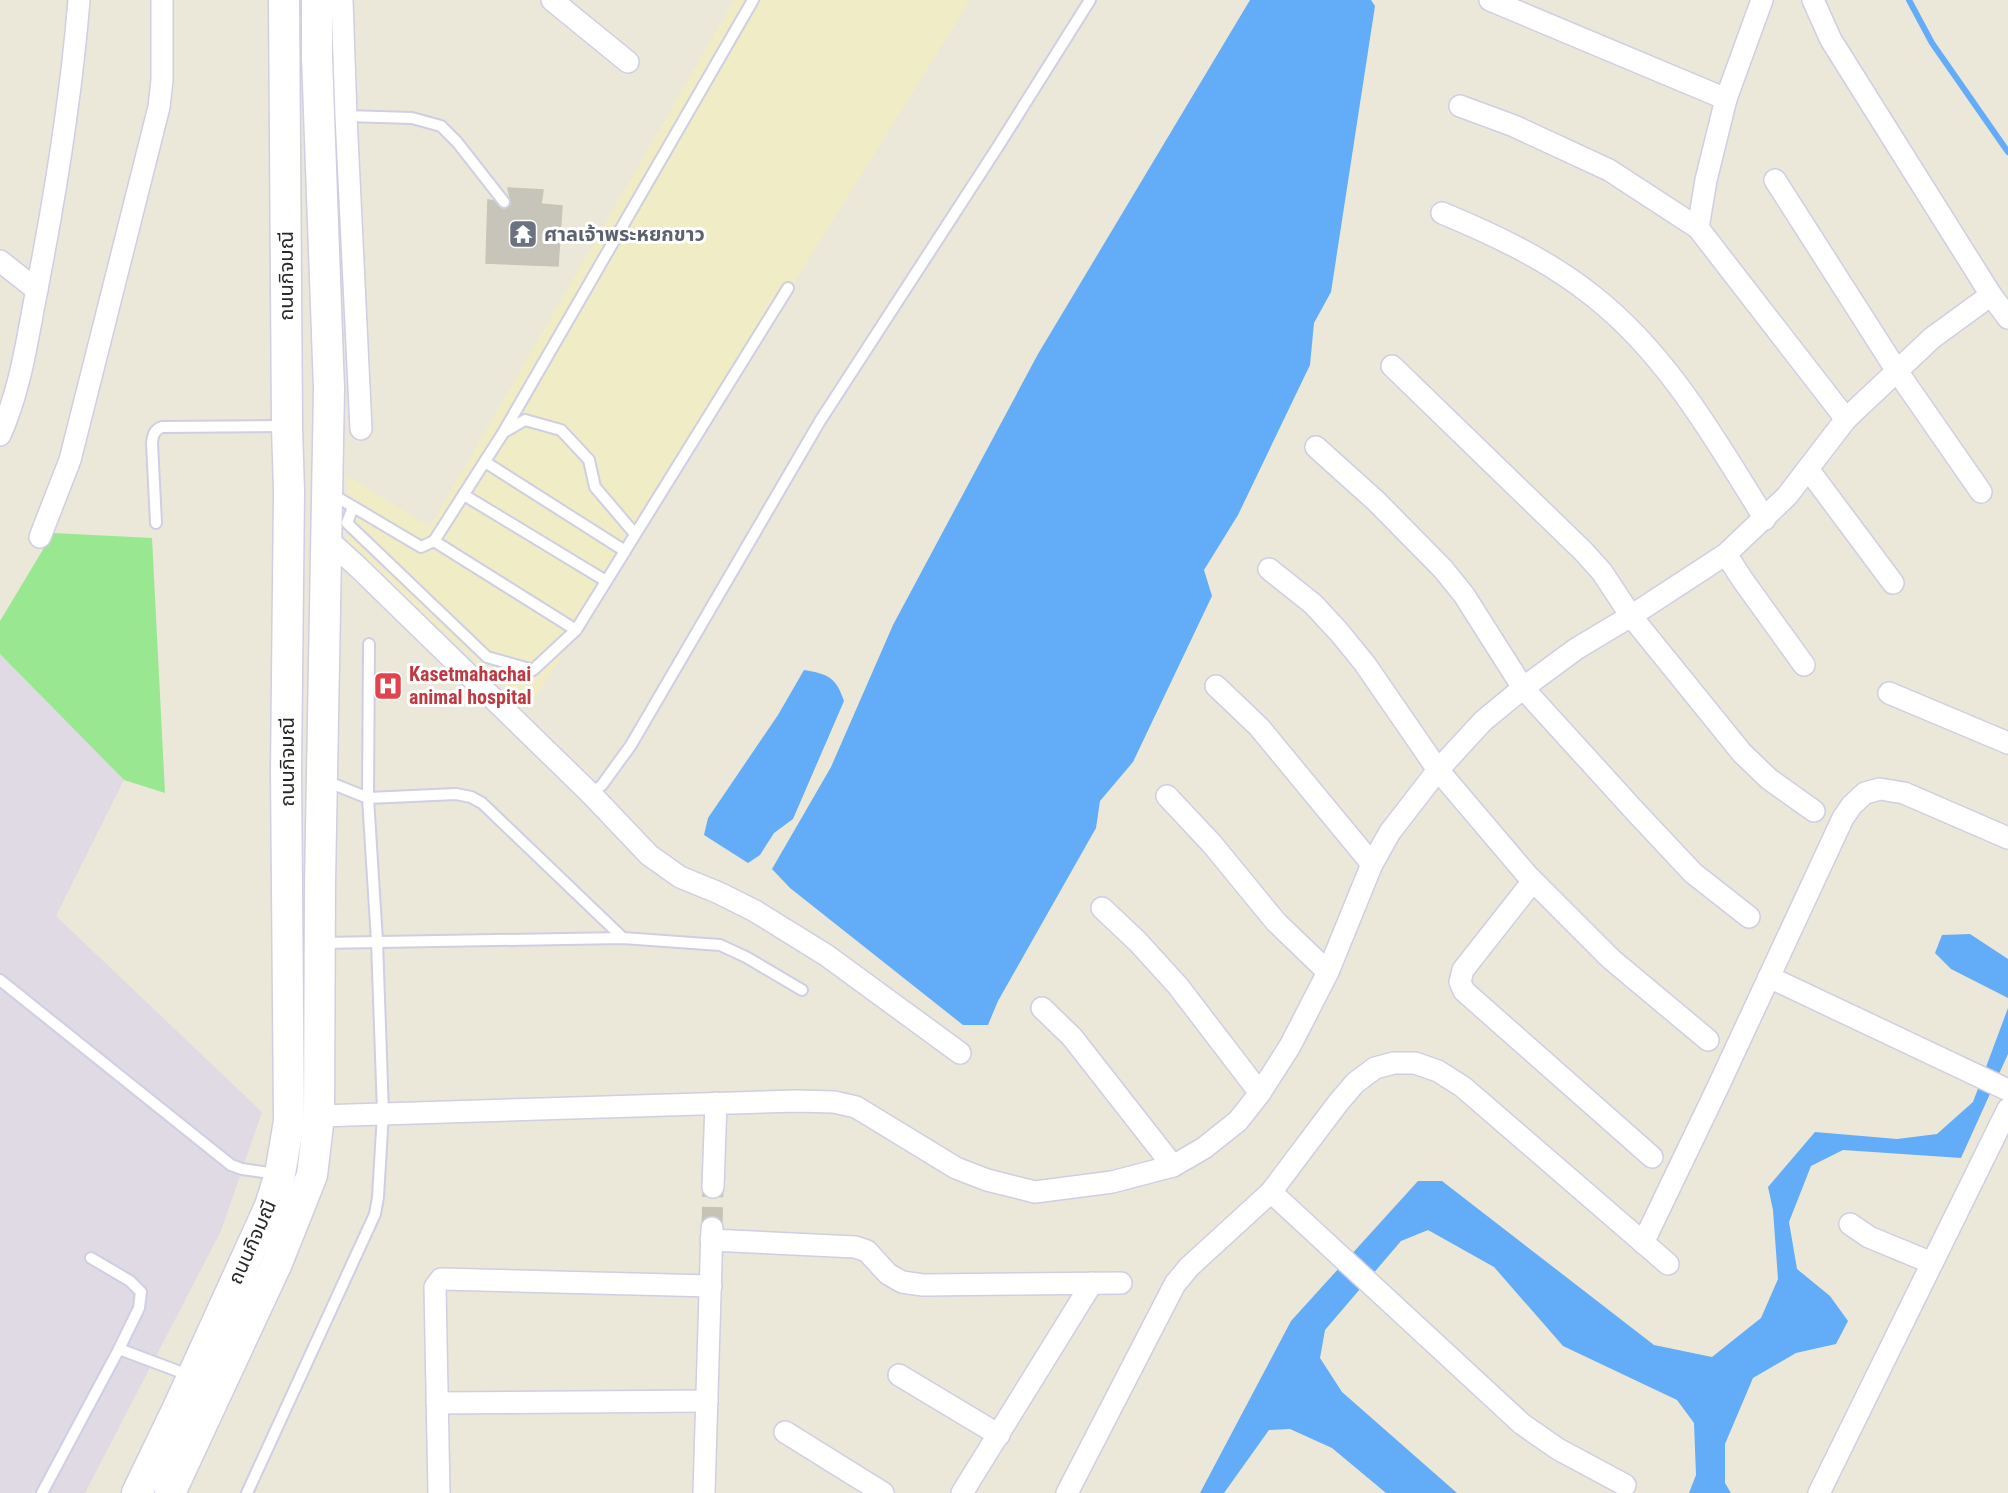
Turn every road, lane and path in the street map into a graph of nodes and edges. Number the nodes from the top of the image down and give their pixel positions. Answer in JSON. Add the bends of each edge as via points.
{"nodes":[{"id":1,"x":79,"y":0,"type":"edge"},
{"id":2,"x":162,"y":0,"type":"edge"},
{"id":3,"x":285,"y":0,"type":"edge"},
{"id":4,"x":317,"y":0,"type":"edge"},
{"id":5,"x":342,"y":0,"type":"edge"},
{"id":6,"x":552,"y":0,"type":"edge"},
{"id":7,"x":753,"y":0,"type":"edge"},
{"id":8,"x":1090,"y":0,"type":"edge"},
{"id":9,"x":1490,"y":0,"type":"edge"},
{"id":10,"x":1762,"y":0,"type":"edge"},
{"id":11,"x":1813,"y":0,"type":"edge"},
{"id":12,"x":628,"y":62,"type":"dead end"},
{"id":13,"x":1726,"y":99,"type":"junction"},
{"id":14,"x":1460,"y":106,"type":"dead end"},
{"id":15,"x":346,"y":116,"type":"junction"},
{"id":16,"x":1775,"y":180,"type":"dead end"},
{"id":17,"x":504,"y":202,"type":"dead end"},
{"id":18,"x":1442,"y":213,"type":"dead end"},
{"id":19,"x":1698,"y":228,"type":"junction"},
{"id":20,"x":0,"y":261,"type":"edge"},
{"id":21,"x":286,"y":274,"type":"junction"},
{"id":22,"x":325,"y":274,"type":"junction"},
{"id":23,"x":788,"y":288,"type":"dead end"},
{"id":24,"x":37,"y":290,"type":"junction"},
{"id":25,"x":1991,"y":295,"type":"junction"},
{"id":26,"x":2008,"y":318,"type":"edge"},
{"id":27,"x":1392,"y":366,"type":"dead end"},
{"id":28,"x":1897,"y":371,"type":"junction"},
{"id":29,"x":1846,"y":419,"type":"junction"},
{"id":30,"x":287,"y":426,"type":"junction"},
{"id":31,"x":361,"y":429,"type":"dead end"},
{"id":32,"x":503,"y":433,"type":"junction"},
{"id":33,"x":0,"y":435,"type":"edge"},
{"id":34,"x":1316,"y":447,"type":"dead end"},
{"id":35,"x":485,"y":462,"type":"junction"},
{"id":36,"x":1808,"y":469,"type":"junction"},
{"id":37,"x":1981,"y":492,"type":"dead end"},
{"id":38,"x":464,"y":495,"type":"junction"},
{"id":39,"x":336,"y":514,"type":"junction"},
{"id":40,"x":1765,"y":519,"type":"junction"},
{"id":41,"x":156,"y":524,"type":"dead end"},
{"id":42,"x":635,"y":534,"type":"junction"},
{"id":43,"x":40,"y":537,"type":"dead end"},
{"id":44,"x":434,"y":541,"type":"junction"},
{"id":45,"x":625,"y":551,"type":"junction"},
{"id":46,"x":1726,"y":554,"type":"junction"},
{"id":47,"x":1269,"y":568,"type":"dead end"},
{"id":48,"x":606,"y":581,"type":"junction"},
{"id":49,"x":1893,"y":584,"type":"dead end"},
{"id":50,"x":1631,"y":616,"type":"junction"},
{"id":51,"x":576,"y":630,"type":"junction"},
{"id":52,"x":369,"y":644,"type":"dead end"},
{"id":53,"x":1804,"y":665,"type":"dead end"},
{"id":54,"x":1216,"y":686,"type":"dead end"},
{"id":55,"x":1523,"y":688,"type":"junction"},
{"id":56,"x":1889,"y":693,"type":"dead end"},
{"id":57,"x":2006,"y":737,"type":"edge"},
{"id":58,"x":1438,"y":770,"type":"junction"},
{"id":59,"x":322,"y":779,"type":"junction"},
{"id":60,"x":591,"y":794,"type":"junction"},
{"id":61,"x":1167,"y":796,"type":"dead end"},
{"id":62,"x":368,"y":798,"type":"junction"},
{"id":63,"x":1814,"y":811,"type":"dead end"},
{"id":64,"x":2008,"y":838,"type":"edge"},
{"id":65,"x":1372,"y":864,"type":"junction"},
{"id":66,"x":1533,"y":881,"type":"junction"},
{"id":67,"x":1102,"y":908,"type":"dead end"},
{"id":68,"x":1749,"y":917,"type":"dead end"},
{"id":69,"x":623,"y":938,"type":"junction"},
{"id":70,"x":376,"y":941,"type":"junction"},
{"id":71,"x":321,"y":943,"type":"junction"},
{"id":72,"x":1328,"y":972,"type":"junction"},
{"id":73,"x":1769,"y":977,"type":"junction"},
{"id":74,"x":0,"y":980,"type":"edge"},
{"id":75,"x":802,"y":990,"type":"dead end"},
{"id":76,"x":1042,"y":1008,"type":"dead end"},
{"id":77,"x":1708,"y":1040,"type":"dead end"},
{"id":78,"x":960,"y":1053,"type":"dead end"},
{"id":79,"x":2008,"y":1090,"type":"edge"},
{"id":80,"x":1260,"y":1093,"type":"junction"},
{"id":81,"x":716,"y":1104,"type":"junction"},
{"id":82,"x":2008,"y":1109,"type":"edge"},
{"id":83,"x":382,"y":1113,"type":"junction"},
{"id":84,"x":320,"y":1116,"type":"junction"},
{"id":85,"x":1652,"y":1157,"type":"dead end"},
{"id":86,"x":1173,"y":1167,"type":"junction"},
{"id":87,"x":280,"y":1174,"type":"junction"},
{"id":88,"x":713,"y":1187,"type":"tunnel mouth"},
{"id":89,"x":1270,"y":1192,"type":"junction"},
{"id":90,"x":1850,"y":1224,"type":"dead end"},
{"id":91,"x":1642,"y":1243,"type":"junction"},
{"id":92,"x":91,"y":1258,"type":"dead end"},
{"id":93,"x":1932,"y":1263,"type":"junction"},
{"id":94,"x":1668,"y":1264,"type":"dead end"},
{"id":95,"x":1121,"y":1283,"type":"dead end"},
{"id":96,"x":1092,"y":1284,"type":"junction"},
{"id":97,"x":711,"y":1286,"type":"junction"},
{"id":98,"x":119,"y":1349,"type":"junction"},
{"id":99,"x":899,"y":1375,"type":"dead end"},
{"id":100,"x":192,"y":1376,"type":"junction"},
{"id":101,"x":707,"y":1401,"type":"junction"},
{"id":102,"x":437,"y":1403,"type":"junction"},
{"id":103,"x":785,"y":1432,"type":"dead end"},
{"id":104,"x":999,"y":1435,"type":"junction"},
{"id":105,"x":1625,"y":1485,"type":"dead end"},
{"id":106,"x":42,"y":1493,"type":"edge"},
{"id":107,"x":137,"y":1493,"type":"edge"},
{"id":108,"x":170,"y":1493,"type":"edge"},
{"id":109,"x":247,"y":1493,"type":"edge"},
{"id":110,"x":439,"y":1493,"type":"edge"},
{"id":111,"x":704,"y":1493,"type":"edge"},
{"id":112,"x":883,"y":1493,"type":"edge"},
{"id":113,"x":962,"y":1493,"type":"edge"},
{"id":114,"x":1066,"y":1493,"type":"edge"},
{"id":115,"x":1819,"y":1493,"type":"edge"}],
"edges":[{"from":1,"to":24,"type":"street","via":[[61,156]]},
{"from":2,"to":43,"type":"street","via":[[159,106],[70,460]]},
{"from":3,"to":21,"type":"main road","name":"ถนนกิจมณี"},
{"from":4,"to":22,"type":"main road","name":"ถนนกิจมณี"},
{"from":5,"to":15,"type":"street"},
{"from":6,"to":12,"type":"street"},
{"from":7,"to":32,"type":"lane"},
{"from":8,"to":60,"type":"lane","via":[[820,421],[631,745]]},
{"from":9,"to":13,"type":"street"},
{"from":10,"to":13,"type":"street"},
{"from":11,"to":25,"type":"street","via":[[1831,40]]},
{"from":13,"to":19,"type":"street"},
{"from":14,"to":19,"type":"street","via":[[1610,170]]},
{"from":15,"to":17,"type":"lane","via":[[412,118],[441,126]]},
{"from":15,"to":31,"type":"street"},
{"from":16,"to":28,"type":"street"},
{"from":18,"to":40,"type":"street","via":[[1524,251],[1593,296],[1620,319],[1675,380]]},
{"from":19,"to":29,"type":"street"},
{"from":20,"to":24,"type":"street"},
{"from":21,"to":22,"type":"main road"},
{"from":21,"to":30,"type":"main road","name":"ถนนกิจมณี"},
{"from":22,"to":39,"type":"main road","name":"ถนนกิจมณี"},
{"from":23,"to":42,"type":"lane"},
{"from":24,"to":33,"type":"street","via":[[18,382]]},
{"from":25,"to":26,"type":"street"},
{"from":25,"to":28,"type":"street","via":[[1932,338]]},
{"from":27,"to":50,"type":"street","via":[[1583,551]]},
{"from":28,"to":29,"type":"street"},
{"from":28,"to":37,"type":"street"},
{"from":29,"to":36,"type":"street"},
{"from":30,"to":41,"type":"lane","via":[[156,429],[152,443]]},
{"from":30,"to":87,"type":"main road","name":"ถนนกิจมณี","via":[[289,1121]]},
{"from":32,"to":35,"type":"lane"},
{"from":32,"to":42,"type":"lane","via":[[525,420],[561,430],[589,460],[595,487]]},
{"from":34,"to":55,"type":"street","via":[[1443,569]]},
{"from":35,"to":38,"type":"lane"},
{"from":35,"to":45,"type":"lane"},
{"from":36,"to":40,"type":"street"},
{"from":36,"to":49,"type":"street"},
{"from":38,"to":44,"type":"lane"},
{"from":38,"to":48,"type":"lane"},
{"from":39,"to":44,"type":"lane","via":[[421,547]]},
{"from":39,"to":51,"type":"lane","via":[[487,657],[533,670]]},
{"from":39,"to":59,"type":"main road","name":"ถนนกิจมณี"},
{"from":39,"to":60,"type":"street","via":[[367,576]]},
{"from":40,"to":46,"type":"street"},
{"from":42,"to":45,"type":"lane"},
{"from":44,"to":51,"type":"lane"},
{"from":45,"to":48,"type":"lane"},
{"from":46,"to":50,"type":"street"},
{"from":46,"to":53,"type":"street"},
{"from":47,"to":58,"type":"street","via":[[1313,604],[1339,632]]},
{"from":48,"to":51,"type":"lane"},
{"from":50,"to":55,"type":"street","via":[[1576,649]]},
{"from":50,"to":63,"type":"street","via":[[1742,753],[1769,779]]},
{"from":52,"to":62,"type":"lane"},
{"from":54,"to":65,"type":"street","via":[[1266,734]]},
{"from":55,"to":58,"type":"street","via":[[1483,721]]},
{"from":55,"to":68,"type":"street","via":[[1693,873]]},
{"from":56,"to":57,"type":"street"},
{"from":58,"to":65,"type":"street","via":[[1390,832]]},
{"from":58,"to":66,"type":"street"},
{"from":59,"to":62,"type":"lane"},
{"from":59,"to":71,"type":"main road","name":"ถนนกิจมณี"},
{"from":60,"to":78,"type":"street","via":[[664,866],[755,911],[826,956]]},
{"from":61,"to":72,"type":"street","via":[[1276,922]]},
{"from":62,"to":69,"type":"lane","via":[[456,795],[482,803]]},
{"from":62,"to":70,"type":"lane"},
{"from":64,"to":73,"type":"street","via":[[1904,793],[1880,789],[1865,793],[1843,818]]},
{"from":65,"to":72,"type":"street"},
{"from":66,"to":77,"type":"street","via":[[1611,959]]},
{"from":66,"to":85,"type":"street","via":[[1463,970],[1460,982],[1464,991]]},
{"from":67,"to":80,"type":"street","via":[[1178,986]]},
{"from":69,"to":70,"type":"lane"},
{"from":69,"to":75,"type":"lane","via":[[720,945]]},
{"from":70,"to":71,"type":"lane"},
{"from":70,"to":83,"type":"lane"},
{"from":71,"to":84,"type":"main road","name":"ถนนกิจมณี"},
{"from":72,"to":80,"type":"street","via":[[1290,1046]]},
{"from":73,"to":79,"type":"street"},
{"from":73,"to":91,"type":"street"},
{"from":74,"to":87,"type":"lane","via":[[231,1165]]},
{"from":76,"to":86,"type":"street","via":[[1072,1037]]},
{"from":80,"to":86,"type":"street","via":[[1238,1120]]},
{"from":81,"to":83,"type":"street"},
{"from":81,"to":86,"type":"street","via":[[815,1101],[856,1107],[956,1168],[1035,1192],[1112,1182]]},
{"from":81,"to":88,"type":"street"},
{"from":82,"to":93,"type":"street"},
{"from":83,"to":84,"type":"street"},
{"from":83,"to":109,"type":"lane","via":[[375,1214]]},
{"from":84,"to":108,"type":"main road","name":"ถนนกิจมณี","via":[[312,1175],[295,1218]]},
{"from":87,"to":100,"type":"main road","name":"ถนนกิจมณี","via":[[270,1206]]},
{"from":89,"to":91,"type":"street","via":[[1355,1083],[1375,1068],[1415,1063],[1438,1071],[1463,1087]]},
{"from":89,"to":105,"type":"street","via":[[1522,1425],[1557,1449]]},
{"from":89,"to":114,"type":"street","via":[[1175,1284]]},
{"from":90,"to":93,"type":"street"},
{"from":91,"to":94,"type":"street"},
{"from":92,"to":98,"type":"lane","via":[[141,1292],[139,1308]]},
{"from":93,"to":115,"type":"street"},
{"from":95,"to":96,"type":"street"},
{"from":96,"to":97,"type":"street","via":[[922,1285],[902,1282],[888,1274],[867,1251],[855,1247],[712,1234]]},
{"from":96,"to":104,"type":"street"},
{"from":97,"to":101,"type":"street"},
{"from":97,"to":102,"type":"street","via":[[441,1279],[435,1287]]},
{"from":98,"to":100,"type":"lane"},
{"from":98,"to":106,"type":"lane"},
{"from":99,"to":104,"type":"street"},
{"from":100,"to":107,"type":"main road","name":"ถนนกิจมณี"},
{"from":101,"to":102,"type":"street"},
{"from":101,"to":111,"type":"street"},
{"from":102,"to":110,"type":"street"},
{"from":103,"to":112,"type":"street"},
{"from":104,"to":113,"type":"street"}]}
